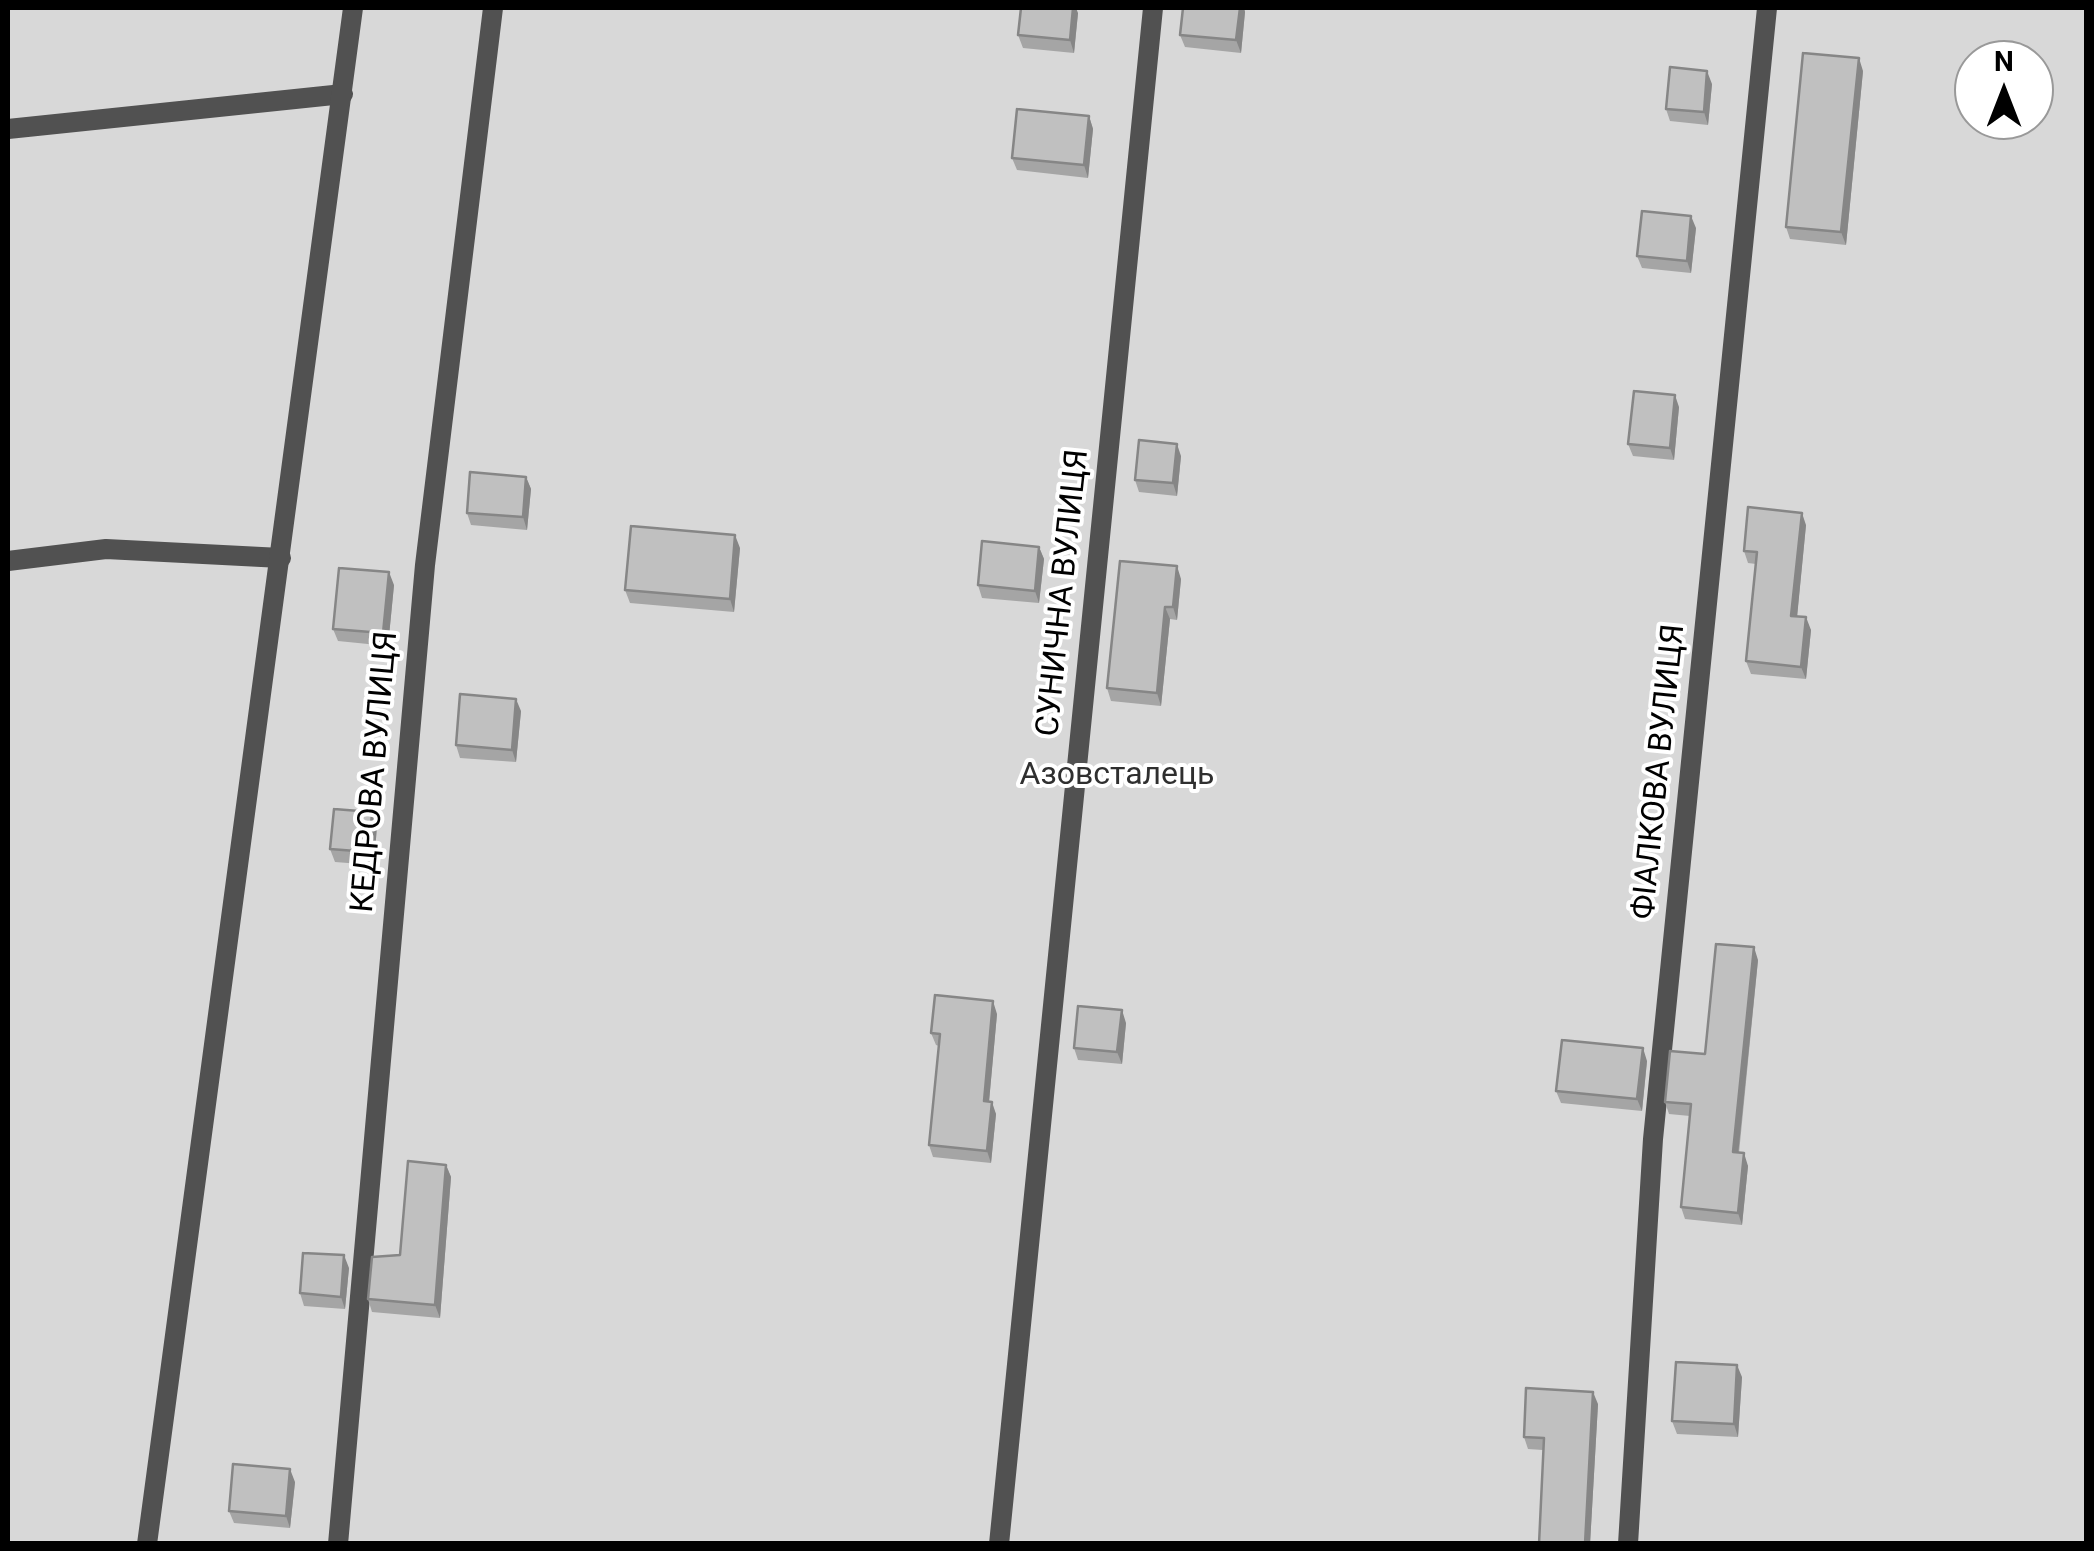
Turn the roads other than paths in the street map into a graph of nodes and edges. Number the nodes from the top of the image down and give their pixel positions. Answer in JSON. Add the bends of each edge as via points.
{"nodes":[{"id":1,"x":354,"y":8,"type":"edge"},
{"id":2,"x":493,"y":8,"type":"edge"},
{"id":3,"x":1153,"y":8,"type":"edge"},
{"id":4,"x":1766,"y":8,"type":"edge"},
{"id":5,"x":344,"y":94,"type":"junction"},
{"id":6,"x":8,"y":129,"type":"edge"},
{"id":7,"x":281,"y":558,"type":"junction"},
{"id":8,"x":8,"y":560,"type":"edge"},
{"id":9,"x":148,"y":1544,"type":"edge"},
{"id":10,"x":338,"y":1544,"type":"edge"},
{"id":11,"x":999,"y":1544,"type":"edge"},
{"id":12,"x":1628,"y":1544,"type":"edge"}],
"edges":[{"from":1,"to":5,"type":"street"},
{"from":2,"to":10,"type":"street","name":"КЕДРОВА ВУЛИЦЯ","via":[[425,565]]},
{"from":3,"to":11,"type":"street","name":"СУНИЧНА ВУЛИЦЯ"},
{"from":4,"to":12,"type":"street","name":"ФІАЛКОВА ВУЛИЦЯ","via":[[1654,1140]]},
{"from":5,"to":6,"type":"street"},
{"from":5,"to":7,"type":"street"},
{"from":7,"to":8,"type":"street","via":[[106,550]]},
{"from":7,"to":9,"type":"street"}]}
